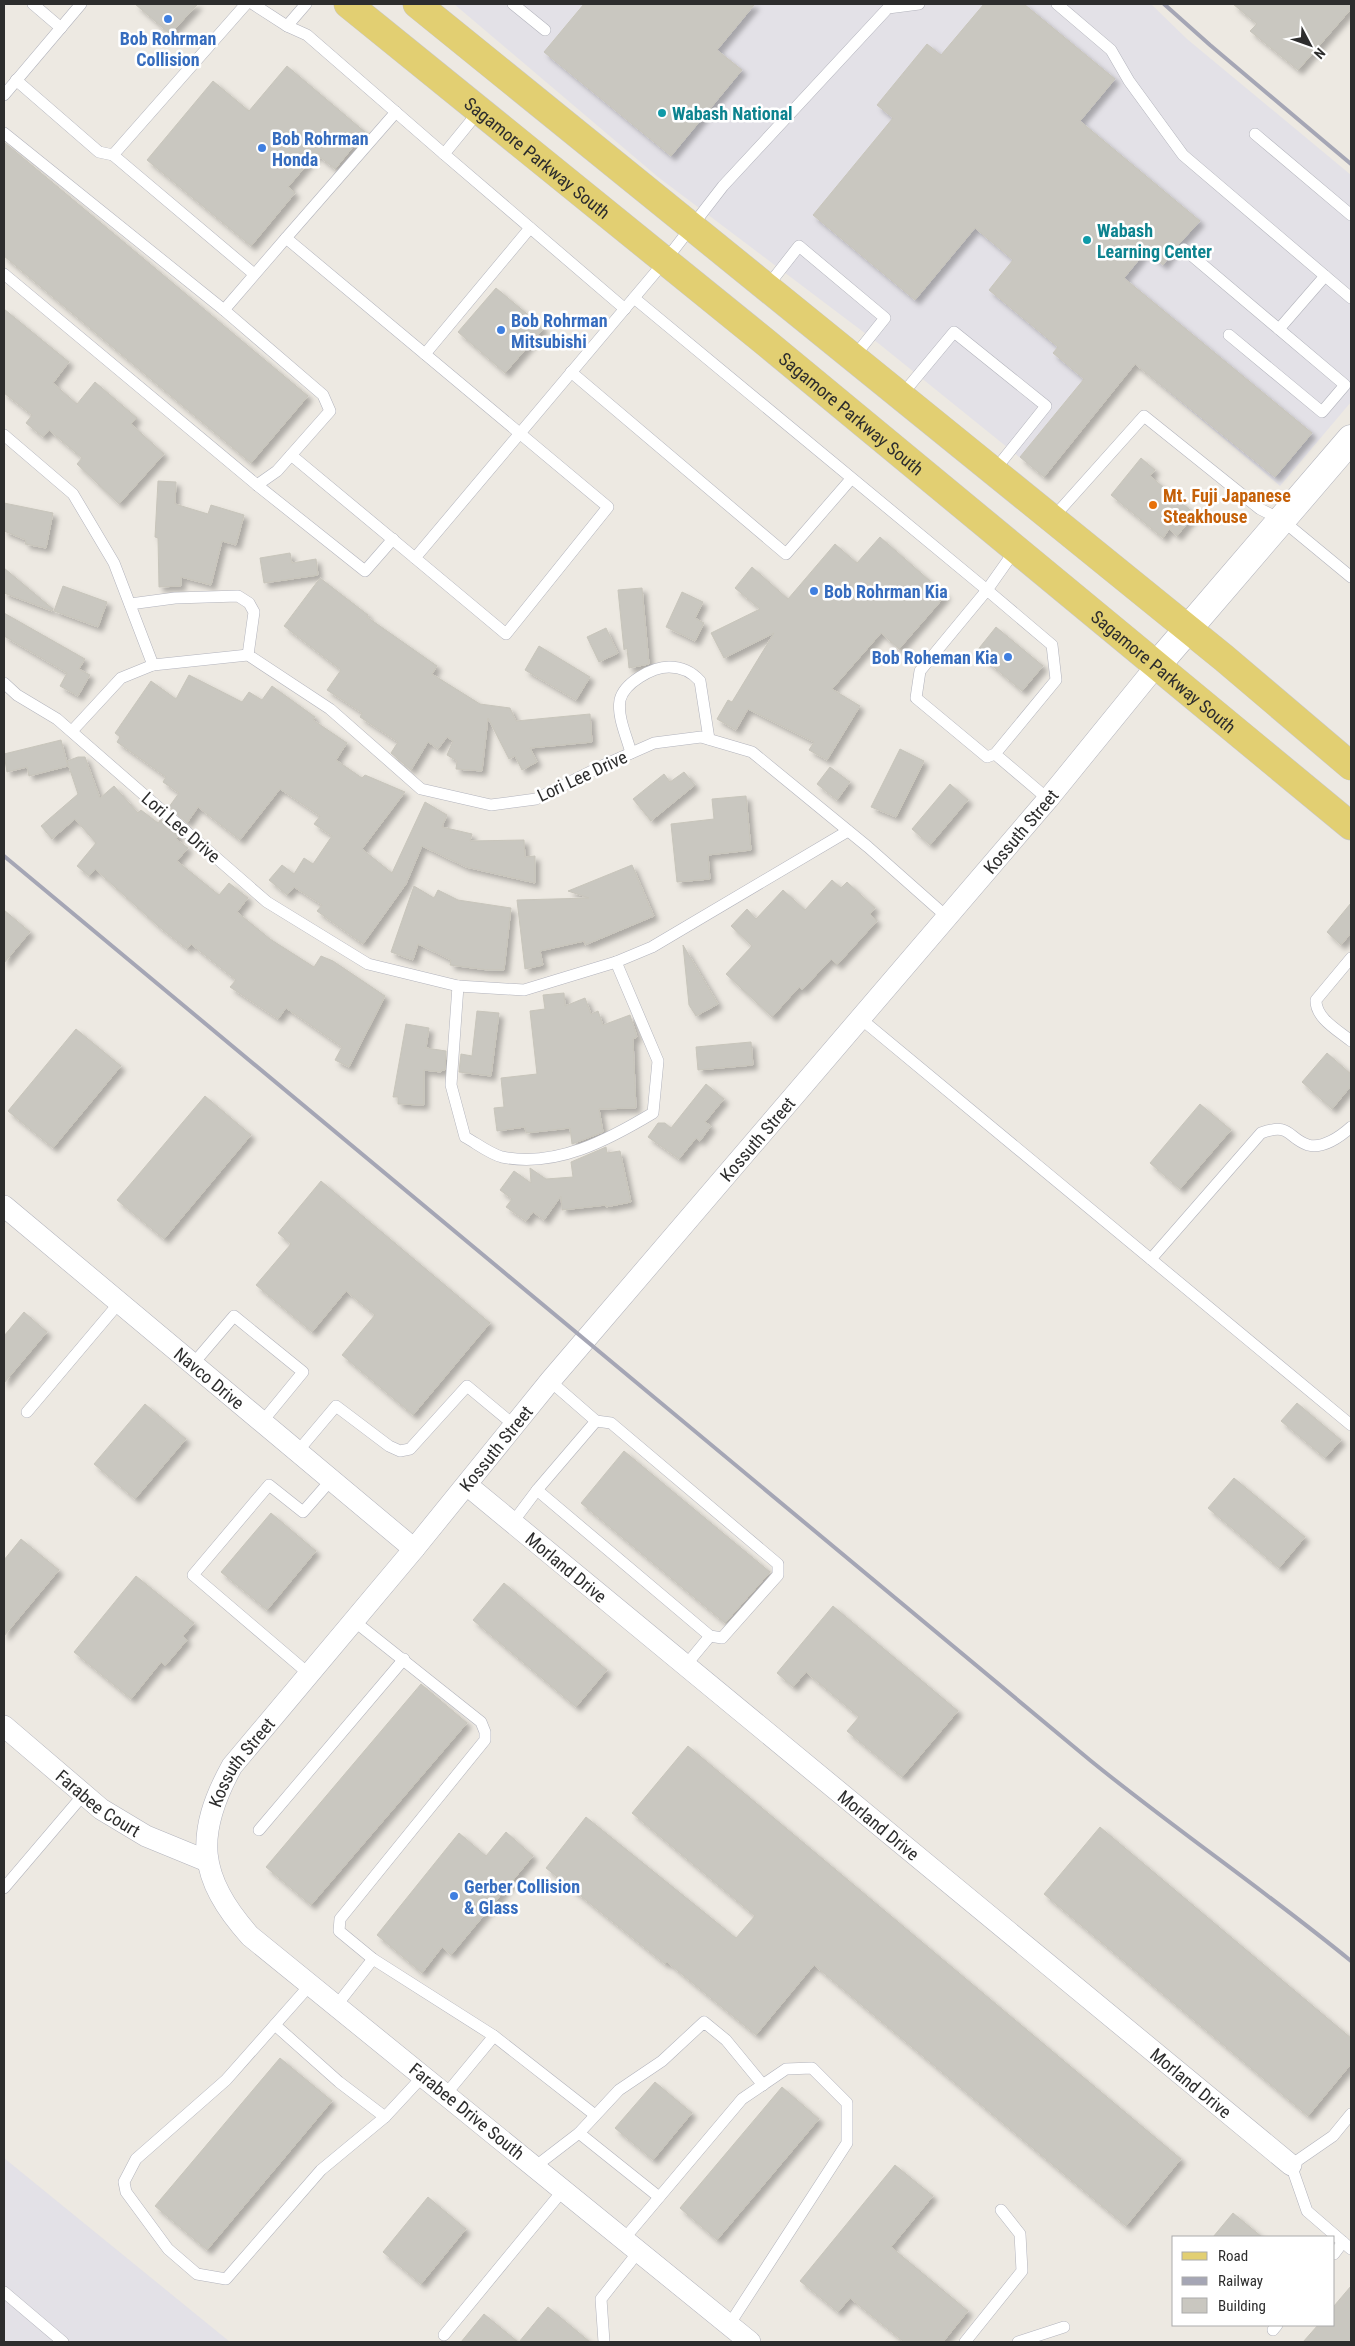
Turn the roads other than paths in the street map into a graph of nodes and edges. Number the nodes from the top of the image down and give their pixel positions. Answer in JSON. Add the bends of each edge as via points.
{"nodes":[{"id":1,"x":33,"y":4,"type":"edge"},
{"id":2,"x":81,"y":4,"type":"edge"},
{"id":3,"x":246,"y":4,"type":"edge"},
{"id":4,"x":252,"y":4,"type":"edge"},
{"id":5,"x":306,"y":4,"type":"edge"},
{"id":6,"x":348,"y":4,"type":"edge"},
{"id":7,"x":417,"y":4,"type":"edge"},
{"id":8,"x":513,"y":4,"type":"edge"},
{"id":9,"x":919,"y":4,"type":"edge"},
{"id":10,"x":1057,"y":4,"type":"edge"},
{"id":11,"x":287,"y":26,"type":"junction"},
{"id":12,"x":61,"y":28,"type":"junction"},
{"id":13,"x":545,"y":30,"type":"dead end"},
{"id":14,"x":16,"y":80,"type":"junction"},
{"id":15,"x":4,"y":94,"type":"edge"},
{"id":16,"x":480,"y":110,"type":"junction"},
{"id":17,"x":396,"y":112,"type":"junction"},
{"id":18,"x":4,"y":133,"type":"edge"},
{"id":19,"x":1255,"y":134,"type":"dead end"},
{"id":20,"x":444,"y":154,"type":"junction"},
{"id":21,"x":113,"y":155,"type":"junction"},
{"id":22,"x":1351,"y":215,"type":"edge"},
{"id":23,"x":530,"y":228,"type":"junction"},
{"id":24,"x":692,"y":228,"type":"junction"},
{"id":25,"x":286,"y":238,"type":"junction"},
{"id":26,"x":1184,"y":249,"type":"dead end"},
{"id":27,"x":666,"y":261,"type":"junction"},
{"id":28,"x":4,"y":274,"type":"edge"},
{"id":29,"x":254,"y":274,"type":"junction"},
{"id":30,"x":1325,"y":276,"type":"junction"},
{"id":31,"x":766,"y":288,"type":"junction"},
{"id":32,"x":634,"y":298,"type":"junction"},
{"id":33,"x":1351,"y":298,"type":"edge"},
{"id":34,"x":625,"y":309,"type":"junction"},
{"id":35,"x":224,"y":310,"type":"junction"},
{"id":36,"x":1279,"y":329,"type":"junction"},
{"id":37,"x":1229,"y":335,"type":"dead end"},
{"id":38,"x":425,"y":354,"type":"junction"},
{"id":39,"x":852,"y":358,"type":"junction"},
{"id":40,"x":571,"y":372,"type":"junction"},
{"id":41,"x":900,"y":397,"type":"junction"},
{"id":42,"x":520,"y":434,"type":"junction"},
{"id":43,"x":4,"y":435,"type":"edge"},
{"id":44,"x":1351,"y":439,"type":"edge"},
{"id":45,"x":291,"y":455,"type":"junction"},
{"id":46,"x":992,"y":472,"type":"junction"},
{"id":47,"x":851,"y":479,"type":"junction"},
{"id":48,"x":257,"y":485,"type":"junction"},
{"id":49,"x":1051,"y":520,"type":"junction"},
{"id":50,"x":1282,"y":520,"type":"junction"},
{"id":51,"x":393,"y":539,"type":"junction"},
{"id":52,"x":1016,"y":548,"type":"junction"},
{"id":53,"x":415,"y":558,"type":"junction"},
{"id":54,"x":1351,"y":577,"type":"edge"},
{"id":55,"x":986,"y":590,"type":"junction"},
{"id":56,"x":130,"y":604,"type":"junction"},
{"id":57,"x":1188,"y":629,"type":"junction"},
{"id":58,"x":248,"y":655,"type":"junction"},
{"id":59,"x":153,"y":665,"type":"junction"},
{"id":60,"x":1157,"y":666,"type":"junction"},
{"id":61,"x":4,"y":683,"type":"edge"},
{"id":62,"x":72,"y":731,"type":"junction"},
{"id":63,"x":709,"y":740,"type":"junction"},
{"id":64,"x":631,"y":753,"type":"junction"},
{"id":65,"x":995,"y":754,"type":"junction"},
{"id":66,"x":1351,"y":766,"type":"edge"},
{"id":67,"x":1048,"y":799,"type":"junction"},
{"id":68,"x":1351,"y":826,"type":"edge"},
{"id":69,"x":848,"y":831,"type":"junction"},
{"id":70,"x":947,"y":917,"type":"junction"},
{"id":71,"x":1351,"y":958,"type":"edge"},
{"id":72,"x":616,"y":962,"type":"junction"},
{"id":73,"x":458,"y":986,"type":"junction"},
{"id":74,"x":860,"y":1019,"type":"junction"},
{"id":75,"x":1351,"y":1041,"type":"edge"},
{"id":76,"x":1351,"y":1127,"type":"edge"},
{"id":77,"x":4,"y":1206,"type":"edge"},
{"id":78,"x":1151,"y":1259,"type":"junction"},
{"id":79,"x":120,"y":1303,"type":"junction"},
{"id":80,"x":193,"y":1364,"type":"junction"},
{"id":81,"x":550,"y":1381,"type":"junction"},
{"id":82,"x":28,"y":1412,"type":"dead end"},
{"id":83,"x":596,"y":1421,"type":"junction"},
{"id":84,"x":262,"y":1422,"type":"junction"},
{"id":85,"x":1351,"y":1425,"type":"edge"},
{"id":86,"x":514,"y":1426,"type":"junction"},
{"id":87,"x":298,"y":1451,"type":"junction"},
{"id":88,"x":332,"y":1480,"type":"junction"},
{"id":89,"x":467,"y":1485,"type":"junction"},
{"id":90,"x":536,"y":1490,"type":"junction"},
{"id":91,"x":513,"y":1522,"type":"junction"},
{"id":92,"x":414,"y":1549,"type":"junction"},
{"id":93,"x":354,"y":1621,"type":"junction"},
{"id":94,"x":710,"y":1636,"type":"junction"},
{"id":95,"x":404,"y":1659,"type":"junction"},
{"id":96,"x":686,"y":1665,"type":"junction"},
{"id":97,"x":309,"y":1674,"type":"junction"},
{"id":98,"x":4,"y":1726,"type":"edge"},
{"id":99,"x":84,"y":1794,"type":"junction"},
{"id":100,"x":259,"y":1830,"type":"dead end"},
{"id":101,"x":207,"y":1861,"type":"junction"},
{"id":102,"x":4,"y":1888,"type":"edge"},
{"id":103,"x":373,"y":1959,"type":"junction"},
{"id":104,"x":310,"y":1985,"type":"junction"},
{"id":105,"x":336,"y":2006,"type":"junction"},
{"id":106,"x":274,"y":2025,"type":"junction"},
{"id":107,"x":494,"y":2036,"type":"junction"},
{"id":108,"x":423,"y":2076,"type":"junction"},
{"id":109,"x":763,"y":2084,"type":"junction"},
{"id":110,"x":446,"y":2094,"type":"junction"},
{"id":111,"x":1351,"y":2114,"type":"edge"},
{"id":112,"x":595,"y":2115,"type":"junction"},
{"id":113,"x":385,"y":2117,"type":"junction"},
{"id":114,"x":579,"y":2132,"type":"junction"},
{"id":115,"x":1291,"y":2165,"type":"junction"},
{"id":116,"x":536,"y":2166,"type":"junction"},
{"id":117,"x":564,"y":2189,"type":"junction"},
{"id":118,"x":659,"y":2197,"type":"junction"},
{"id":119,"x":1001,"y":2210,"type":"dead end"},
{"id":120,"x":632,"y":2245,"type":"junction"},
{"id":121,"x":1347,"y":2245,"type":"edge"},
{"id":122,"x":1335,"y":2253,"type":"edge"},
{"id":123,"x":4,"y":2292,"type":"edge"},
{"id":124,"x":729,"y":2325,"type":"junction"},
{"id":125,"x":1064,"y":2327,"type":"dead end"},
{"id":126,"x":444,"y":2335,"type":"dead end"},
{"id":127,"x":63,"y":2342,"type":"edge"},
{"id":128,"x":604,"y":2342,"type":"edge"},
{"id":129,"x":750,"y":2342,"type":"edge"},
{"id":130,"x":965,"y":2342,"type":"edge"},
{"id":131,"x":1018,"y":2342,"type":"edge"}],
"edges":[{"from":1,"to":12,"type":"lane"},
{"from":2,"to":12,"type":"lane"},
{"from":3,"to":21,"type":"lane"},
{"from":4,"to":11,"type":"lane"},
{"from":5,"to":11,"type":"lane"},
{"from":6,"to":16,"type":"main road","name":"Sagamore Parkway South"},
{"from":7,"to":24,"type":"main road"},
{"from":8,"to":13,"type":"lane"},
{"from":9,"to":24,"type":"lane","via":[[888,8],[723,186]]},
{"from":10,"to":30,"type":"lane","via":[[1111,50],[1129,81],[1184,155]]},
{"from":11,"to":17,"type":"lane","via":[[308,35]]},
{"from":12,"to":14,"type":"lane"},
{"from":14,"to":15,"type":"lane"},
{"from":14,"to":21,"type":"lane","via":[[99,152]]},
{"from":16,"to":20,"type":"lane"},
{"from":16,"to":27,"type":"main road","name":"Sagamore Parkway South"},
{"from":17,"to":20,"type":"lane"},
{"from":17,"to":25,"type":"lane"},
{"from":18,"to":35,"type":"lane"},
{"from":19,"to":22,"type":"lane"},
{"from":20,"to":23,"type":"lane"},
{"from":21,"to":29,"type":"lane"},
{"from":23,"to":34,"type":"lane"},
{"from":23,"to":38,"type":"lane"},
{"from":24,"to":27,"type":"lane"},
{"from":24,"to":31,"type":"main road"},
{"from":25,"to":29,"type":"lane"},
{"from":25,"to":38,"type":"lane"},
{"from":26,"to":36,"type":"lane"},
{"from":27,"to":32,"type":"lane"},
{"from":27,"to":52,"type":"main road","name":"Sagamore Parkway South"},
{"from":28,"to":48,"type":"lane"},
{"from":29,"to":35,"type":"lane"},
{"from":30,"to":33,"type":"lane"},
{"from":30,"to":36,"type":"lane"},
{"from":31,"to":39,"type":"main road"},
{"from":31,"to":39,"type":"lane","via":[[799,246],[885,318]]},
{"from":32,"to":34,"type":"lane"},
{"from":32,"to":47,"type":"lane"},
{"from":34,"to":40,"type":"lane"},
{"from":35,"to":45,"type":"lane","via":[[323,395],[330,410]]},
{"from":36,"to":37,"type":"lane","via":[[1345,385],[1322,412]]},
{"from":38,"to":42,"type":"lane"},
{"from":39,"to":41,"type":"main road"},
{"from":40,"to":42,"type":"lane"},
{"from":40,"to":47,"type":"lane","via":[[786,554]]},
{"from":41,"to":46,"type":"main road"},
{"from":41,"to":46,"type":"lane","via":[[954,332],[1046,406]]},
{"from":42,"to":53,"type":"lane"},
{"from":42,"to":53,"type":"lane","via":[[608,507],[506,634]]},
{"from":43,"to":56,"type":"lane","via":[[73,494],[114,563]]},
{"from":44,"to":50,"type":"street","name":"Kossuth Street"},
{"from":45,"to":48,"type":"lane","via":[[277,471]]},
{"from":45,"to":51,"type":"lane"},
{"from":46,"to":49,"type":"main road"},
{"from":47,"to":55,"type":"lane"},
{"from":48,"to":51,"type":"lane","via":[[365,571]]},
{"from":49,"to":50,"type":"lane","via":[[1144,416],[1260,509]]},
{"from":49,"to":57,"type":"main road"},
{"from":50,"to":54,"type":"lane"},
{"from":50,"to":57,"type":"street","name":"Kossuth Street"},
{"from":51,"to":53,"type":"lane"},
{"from":52,"to":55,"type":"lane"},
{"from":52,"to":60,"type":"main road","name":"Sagamore Parkway South"},
{"from":55,"to":65,"type":"lane","via":[[1052,645],[1056,680]]},
{"from":55,"to":65,"type":"lane","via":[[920,671],[916,698],[987,757]]},
{"from":56,"to":58,"type":"lane","via":[[175,598],[238,596],[249,602],[254,612]]},
{"from":56,"to":59,"type":"lane"},
{"from":57,"to":60,"type":"street","name":"Kossuth Street"},
{"from":57,"to":66,"type":"main road"},
{"from":58,"to":59,"type":"lane"},
{"from":58,"to":64,"type":"lane","name":"Lori Lee Drive","via":[[330,709],[421,789],[491,805],[536,799]]},
{"from":59,"to":62,"type":"lane","via":[[121,678]]},
{"from":60,"to":67,"type":"street","name":"Kossuth Street"},
{"from":60,"to":68,"type":"main road","name":"Sagamore Parkway South"},
{"from":61,"to":62,"type":"lane","name":"Lori Lee Drive","via":[[17,695],[58,718]]},
{"from":62,"to":73,"type":"lane","name":"Lori Lee Drive","via":[[268,902],[368,964]]},
{"from":63,"to":64,"type":"lane","name":"Lori Lee Drive","via":[[701,737],[654,743]]},
{"from":63,"to":64,"type":"lane","via":[[700,681],[686,670],[668,667],[643,675],[626,686],[620,700],[621,715]]},
{"from":63,"to":69,"type":"lane","name":"Lori Lee Drive","via":[[752,752]]},
{"from":65,"to":67,"type":"lane"},
{"from":67,"to":70,"type":"street","name":"Kossuth Street"},
{"from":69,"to":70,"type":"lane","name":"Lori Lee Drive"},
{"from":69,"to":72,"type":"lane","name":"Lori Lee Drive","via":[[652,947]]},
{"from":70,"to":74,"type":"street","name":"Kossuth Street"},
{"from":71,"to":75,"type":"lane","via":[[1316,1000],[1316,1007],[1319,1014]]},
{"from":72,"to":73,"type":"lane","name":"Lori Lee Drive","via":[[524,990]]},
{"from":72,"to":73,"type":"lane","via":[[658,1061],[653,1113],[606,1141],[543,1160],[500,1157],[465,1137],[451,1085]]},
{"from":74,"to":78,"type":"lane"},
{"from":74,"to":81,"type":"street","name":"Kossuth Street"},
{"from":76,"to":78,"type":"lane","via":[[1341,1136],[1322,1144],[1309,1145],[1286,1130],[1273,1128],[1262,1133]]},
{"from":77,"to":79,"type":"street","name":"Navco Drive"},
{"from":78,"to":85,"type":"lane"},
{"from":79,"to":80,"type":"street","name":"Navco Drive"},
{"from":79,"to":82,"type":"lane"},
{"from":80,"to":84,"type":"street","name":"Navco Drive"},
{"from":80,"to":84,"type":"lane","via":[[234,1316],[303,1372]]},
{"from":81,"to":83,"type":"lane"},
{"from":81,"to":86,"type":"street","name":"Kossuth Street"},
{"from":83,"to":90,"type":"lane"},
{"from":83,"to":94,"type":"lane","via":[[611,1422],[778,1564],[778,1574],[722,1638]]},
{"from":84,"to":87,"type":"street","name":"Navco Drive"},
{"from":86,"to":87,"type":"lane","via":[[466,1386],[410,1449],[400,1451],[389,1446],[336,1406]]},
{"from":86,"to":89,"type":"street","name":"Kossuth Street"},
{"from":87,"to":88,"type":"street","name":"Navco Drive"},
{"from":88,"to":92,"type":"street","name":"Navco Drive"},
{"from":88,"to":97,"type":"lane","via":[[303,1512],[269,1485],[193,1575]]},
{"from":89,"to":91,"type":"street","name":"Morland Drive"},
{"from":89,"to":92,"type":"street","name":"Kossuth Street"},
{"from":90,"to":91,"type":"lane"},
{"from":90,"to":94,"type":"lane"},
{"from":91,"to":96,"type":"street","name":"Morland Drive"},
{"from":92,"to":93,"type":"street","name":"Kossuth Street"},
{"from":93,"to":95,"type":"lane"},
{"from":93,"to":97,"type":"street","name":"Kossuth Street"},
{"from":94,"to":96,"type":"lane"},
{"from":95,"to":100,"type":"lane"},
{"from":95,"to":103,"type":"lane","via":[[480,1722],[485,1740],[340,1920],[339,1931]]},
{"from":96,"to":115,"type":"street","name":"Morland Drive"},
{"from":97,"to":101,"type":"street","name":"Kossuth Street","via":[[232,1766],[217,1794],[207,1828]]},
{"from":98,"to":99,"type":"street","name":"Farabee Court"},
{"from":99,"to":101,"type":"street","name":"Farabee Court","via":[[101,1809],[146,1836]]},
{"from":99,"to":102,"type":"lane"},
{"from":101,"to":104,"type":"street","name":"Farabee Drive South","via":[[216,1890],[231,1914],[250,1936]]},
{"from":103,"to":105,"type":"lane"},
{"from":103,"to":107,"type":"lane"},
{"from":104,"to":105,"type":"street","name":"Farabee Drive South"},
{"from":104,"to":106,"type":"lane"},
{"from":105,"to":108,"type":"street","name":"Farabee Drive South"},
{"from":106,"to":113,"type":"lane"},
{"from":106,"to":113,"type":"lane","via":[[226,2080],[136,2159],[124,2182],[126,2192],[168,2249],[197,2274],[226,2279],[321,2170]]},
{"from":107,"to":110,"type":"lane"},
{"from":107,"to":112,"type":"lane"},
{"from":108,"to":110,"type":"street","name":"Farabee Drive South"},
{"from":108,"to":113,"type":"lane"},
{"from":109,"to":112,"type":"lane","via":[[726,2040],[704,2022],[662,2060],[619,2090]]},
{"from":109,"to":118,"type":"lane","via":[[742,2099]]},
{"from":109,"to":124,"type":"lane","via":[[786,2069],[812,2068],[847,2103],[847,2143]]},
{"from":110,"to":116,"type":"street","name":"Farabee Drive South"},
{"from":111,"to":115,"type":"lane","via":[[1333,2136]]},
{"from":112,"to":114,"type":"lane"},
{"from":114,"to":116,"type":"lane"},
{"from":114,"to":118,"type":"lane"},
{"from":115,"to":121,"type":"lane","via":[[1307,2211]]},
{"from":116,"to":117,"type":"street","name":"Farabee Drive South"},
{"from":117,"to":120,"type":"street","name":"Farabee Drive South"},
{"from":117,"to":126,"type":"lane"},
{"from":118,"to":120,"type":"lane"},
{"from":119,"to":130,"type":"lane","via":[[1020,2234],[1022,2271]]},
{"from":120,"to":124,"type":"street","name":"Farabee Drive South"},
{"from":120,"to":128,"type":"lane","via":[[601,2299]]},
{"from":121,"to":122,"type":"lane"},
{"from":123,"to":127,"type":"lane"},
{"from":124,"to":129,"type":"street","name":"Farabee Drive South"},
{"from":125,"to":131,"type":"lane"}]}
